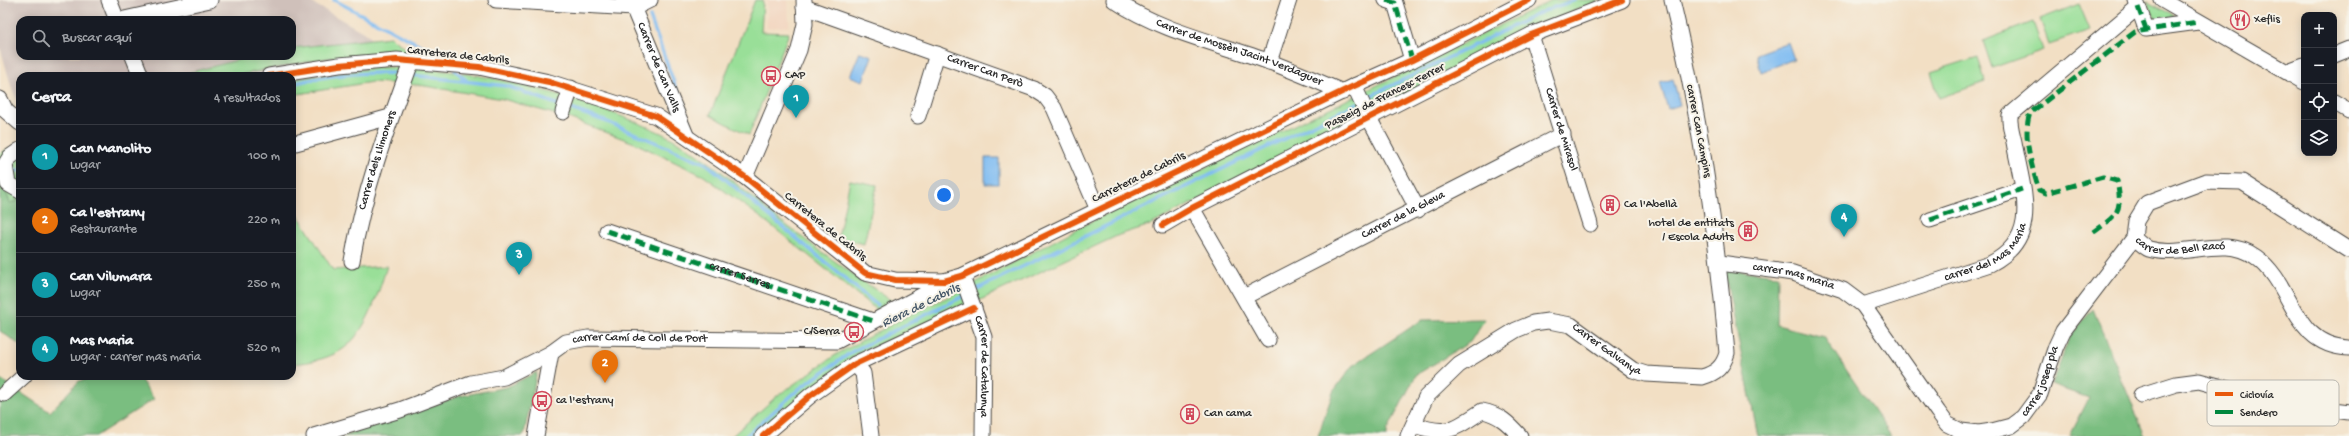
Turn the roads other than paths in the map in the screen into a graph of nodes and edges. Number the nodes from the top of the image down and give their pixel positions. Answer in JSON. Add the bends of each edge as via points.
{"nodes":[{"id":1,"x":109,"y":0,"type":"edge"},
{"id":2,"x":210,"y":0,"type":"edge"},
{"id":3,"x":496,"y":0,"type":"edge"},
{"id":4,"x":650,"y":0,"type":"edge"},
{"id":5,"x":1114,"y":0,"type":"edge"},
{"id":6,"x":1289,"y":0,"type":"edge"},
{"id":7,"x":1386,"y":0,"type":"edge"},
{"id":8,"x":1529,"y":0,"type":"edge"},
{"id":9,"x":1622,"y":0,"type":"edge"},
{"id":10,"x":1672,"y":0,"type":"edge"},
{"id":11,"x":2162,"y":0,"type":"edge"},
{"id":12,"x":632,"y":4,"type":"edge"},
{"id":13,"x":804,"y":4,"type":"edge"},
{"id":14,"x":2137,"y":4,"type":"edge"},
{"id":15,"x":117,"y":16,"type":"edge"},
{"id":16,"x":137,"y":16,"type":"edge"},
{"id":17,"x":2198,"y":22,"type":"junction"},
{"id":18,"x":1531,"y":35,"type":"junction"},
{"id":19,"x":2349,"y":49,"type":"edge"},
{"id":20,"x":938,"y":54,"type":"junction"},
{"id":21,"x":2337,"y":54,"type":"edge"},
{"id":22,"x":135,"y":60,"type":"edge"},
{"id":23,"x":1412,"y":60,"type":"junction"},
{"id":24,"x":1269,"y":62,"type":"junction"},
{"id":25,"x":2301,"y":67,"type":"edge"},
{"id":26,"x":409,"y":70,"type":"junction"},
{"id":27,"x":139,"y":72,"type":"edge"},
{"id":28,"x":294,"y":72,"type":"edge"},
{"id":29,"x":2288,"y":72,"type":"junction"},
{"id":30,"x":2301,"y":80,"type":"edge"},
{"id":31,"x":1352,"y":90,"type":"junction"},
{"id":32,"x":0,"y":99,"type":"edge"},
{"id":33,"x":2337,"y":104,"type":"edge"},
{"id":34,"x":2349,"y":111,"type":"edge"},
{"id":35,"x":1367,"y":114,"type":"junction"},
{"id":36,"x":918,"y":116,"type":"dead end"},
{"id":37,"x":390,"y":118,"type":"junction"},
{"id":38,"x":16,"y":120,"type":"edge"},
{"id":39,"x":1563,"y":134,"type":"junction"},
{"id":40,"x":686,"y":135,"type":"junction"},
{"id":41,"x":296,"y":143,"type":"edge"},
{"id":42,"x":16,"y":153,"type":"edge"},
{"id":43,"x":744,"y":177,"type":"junction"},
{"id":44,"x":16,"y":189,"type":"edge"},
{"id":45,"x":2022,"y":189,"type":"junction"},
{"id":46,"x":1192,"y":208,"type":"junction"},
{"id":47,"x":1098,"y":210,"type":"junction"},
{"id":48,"x":1418,"y":210,"type":"junction"},
{"id":49,"x":1930,"y":220,"type":"dead end"},
{"id":50,"x":1590,"y":224,"type":"dead end"},
{"id":51,"x":1163,"y":225,"type":"dead end"},
{"id":52,"x":607,"y":231,"type":"dead end"},
{"id":53,"x":2134,"y":238,"type":"junction"},
{"id":54,"x":2349,"y":250,"type":"edge"},
{"id":55,"x":352,"y":261,"type":"dead end"},
{"id":56,"x":1720,"y":263,"type":"junction"},
{"id":57,"x":944,"y":280,"type":"junction"},
{"id":58,"x":964,"y":280,"type":"junction"},
{"id":59,"x":1244,"y":297,"type":"junction"},
{"id":60,"x":972,"y":305,"type":"junction"},
{"id":61,"x":1863,"y":305,"type":"junction"},
{"id":62,"x":873,"y":320,"type":"junction"},
{"id":63,"x":1268,"y":340,"type":"dead end"},
{"id":64,"x":2349,"y":348,"type":"edge"},
{"id":65,"x":551,"y":353,"type":"junction"},
{"id":66,"x":855,"y":364,"type":"junction"},
{"id":67,"x":20,"y":380,"type":"edge"},
{"id":68,"x":2207,"y":382,"type":"edge"},
{"id":69,"x":4,"y":394,"type":"dead end"},
{"id":70,"x":2141,"y":395,"type":"dead end"},
{"id":71,"x":2339,"y":411,"type":"edge"},
{"id":72,"x":2349,"y":412,"type":"edge"},
{"id":73,"x":1411,"y":431,"type":"edge"},
{"id":74,"x":314,"y":436,"type":"edge"},
{"id":75,"x":536,"y":436,"type":"edge"},
{"id":76,"x":763,"y":436,"type":"edge"},
{"id":77,"x":871,"y":436,"type":"edge"},
{"id":78,"x":982,"y":436,"type":"edge"},
{"id":79,"x":1520,"y":436,"type":"edge"}],
"edges":[{"from":1,"to":15,"type":"street"},
{"from":2,"to":16,"type":"street"},
{"from":3,"to":12,"type":"street"},
{"from":4,"to":12,"type":"street"},
{"from":5,"to":24,"type":"street","name":"Carrer de Mossèn Jacint Verdaguer","via":[[1126,8],[1183,33]]},
{"from":6,"to":24,"type":"street"},
{"from":7,"to":23,"type":"street","via":[[1395,3]]},
{"from":8,"to":23,"type":"street","name":"Carretera de Cabrils"},
{"from":9,"to":18,"type":"street","name":"Passeig de Francesc Ferrer"},
{"from":10,"to":56,"type":"street","name":"carrer Can Campins","via":[[1706,161]]},
{"from":11,"to":17,"type":"street"},
{"from":12,"to":40,"type":"street","name":"Carrer de Can Valls"},
{"from":13,"to":20,"type":"street","name":"Carrer Can Però"},
{"from":13,"to":43,"type":"street","via":[[805,24],[799,50]]},
{"from":14,"to":17,"type":"street","via":[[2146,28]]},
{"from":14,"to":45,"type":"street","name":"carrer del Mas Maria","via":[[2010,115]]},
{"from":17,"to":29,"type":"street"},
{"from":18,"to":35,"type":"street","name":"Passeig de Francesc Ferrer"},
{"from":18,"to":39,"type":"street","name":"Carrer de Mirasol"},
{"from":19,"to":21,"type":"street"},
{"from":20,"to":36,"type":"street"},
{"from":20,"to":47,"type":"street","name":"Carrer Can Però","via":[[1034,89],[1045,96],[1054,108]]},
{"from":22,"to":27,"type":"street"},
{"from":23,"to":31,"type":"street","name":"Carretera de Cabrils"},
{"from":24,"to":31,"type":"street","name":"Carrer de Mossèn Jacint Verdaguer"},
{"from":25,"to":29,"type":"street"},
{"from":26,"to":28,"type":"street","name":"Carretera de Cabrils","via":[[397,60]]},
{"from":26,"to":37,"type":"street","name":"Carrer dels Llimoners"},
{"from":26,"to":40,"type":"street","name":"Carretera de Cabrils","via":[[479,67],[509,72],[567,100],[656,116]]},
{"from":29,"to":30,"type":"street"},
{"from":31,"to":35,"type":"street"},
{"from":31,"to":47,"type":"street","name":"Carretera de Cabrils"},
{"from":32,"to":38,"type":"street","via":[[6,111]]},
{"from":33,"to":34,"type":"street"},
{"from":35,"to":46,"type":"street","name":"Passeig de Francesc Ferrer"},
{"from":35,"to":48,"type":"street"},
{"from":37,"to":41,"type":"street"},
{"from":37,"to":55,"type":"street","name":"Carrer dels Llimoners","via":[[358,225]]},
{"from":39,"to":48,"type":"street","name":"Carrer de la Gleva"},
{"from":39,"to":50,"type":"street","name":"Carrer de Mirasol"},
{"from":40,"to":43,"type":"street","name":"Carretera de Cabrils"},
{"from":42,"to":44,"type":"street","via":[[5,165],[8,184]]},
{"from":43,"to":57,"type":"street","name":"Carretera de Cabrils","via":[[865,273],[895,280]]},
{"from":45,"to":49,"type":"street"},
{"from":45,"to":61,"type":"street","name":"carrer del Mas Maria","via":[[2026,206],[2024,225],[2018,241],[2006,256],[1990,264]]},
{"from":46,"to":51,"type":"street","name":"Passeig de Francesc Ferrer"},
{"from":46,"to":59,"type":"street"},
{"from":47,"to":58,"type":"street","name":"Carretera de Cabrils"},
{"from":48,"to":59,"type":"street","name":"Carrer de la Gleva"},
{"from":52,"to":62,"type":"street","name":"carrer Serres"},
{"from":53,"to":54,"type":"street","name":"carrer de Bell Racó","via":[[2136,221],[2147,203],[2206,181],[2242,182]]},
{"from":53,"to":61,"type":"street","name":"carrer josep pla","via":[[2063,331],[2040,394],[2033,405],[2011,426],[1992,431],[1961,431],[1947,424]]},
{"from":53,"to":64,"type":"street","name":"carrer de Bell Racó","via":[[2147,248],[2172,253],[2231,247],[2255,256],[2268,266],[2312,336],[2324,344]]},
{"from":56,"to":61,"type":"street","name":"carrer mas maria","via":[[1793,273],[1843,290]]},
{"from":56,"to":73,"type":"street","name":"Carrer Galvanya","via":[[1727,353],[1724,365],[1711,375],[1702,377],[1646,374],[1633,370],[1572,324],[1548,321],[1533,323],[1516,330],[1459,365],[1426,398]]},
{"from":57,"to":58,"type":"street","name":"Carretera de Cabrils"},
{"from":57,"to":62,"type":"street","name":"carrer Camí de Coll de Port","via":[[930,291]]},
{"from":58,"to":60,"type":"street","name":"Carrer de Catalunya"},
{"from":59,"to":63,"type":"street"},
{"from":60,"to":66,"type":"street"},
{"from":60,"to":78,"type":"street","name":"Carrer de Catalunya","via":[[984,337]]},
{"from":62,"to":65,"type":"street","name":"carrer Camí de Coll de Port","via":[[837,341],[588,338],[566,342]]},
{"from":65,"to":74,"type":"street","name":"carrer Camí de Coll de Port","via":[[504,377],[471,383],[400,410]]},
{"from":65,"to":75,"type":"street"},
{"from":66,"to":76,"type":"street","via":[[811,394]]},
{"from":66,"to":77,"type":"street","via":[[863,373]]},
{"from":67,"to":69,"type":"street"},
{"from":68,"to":70,"type":"street","via":[[2199,380],[2176,384]]},
{"from":71,"to":72,"type":"street"},
{"from":73,"to":79,"type":"street","via":[[1449,433],[1482,411],[1493,413],[1507,422]]}]}
